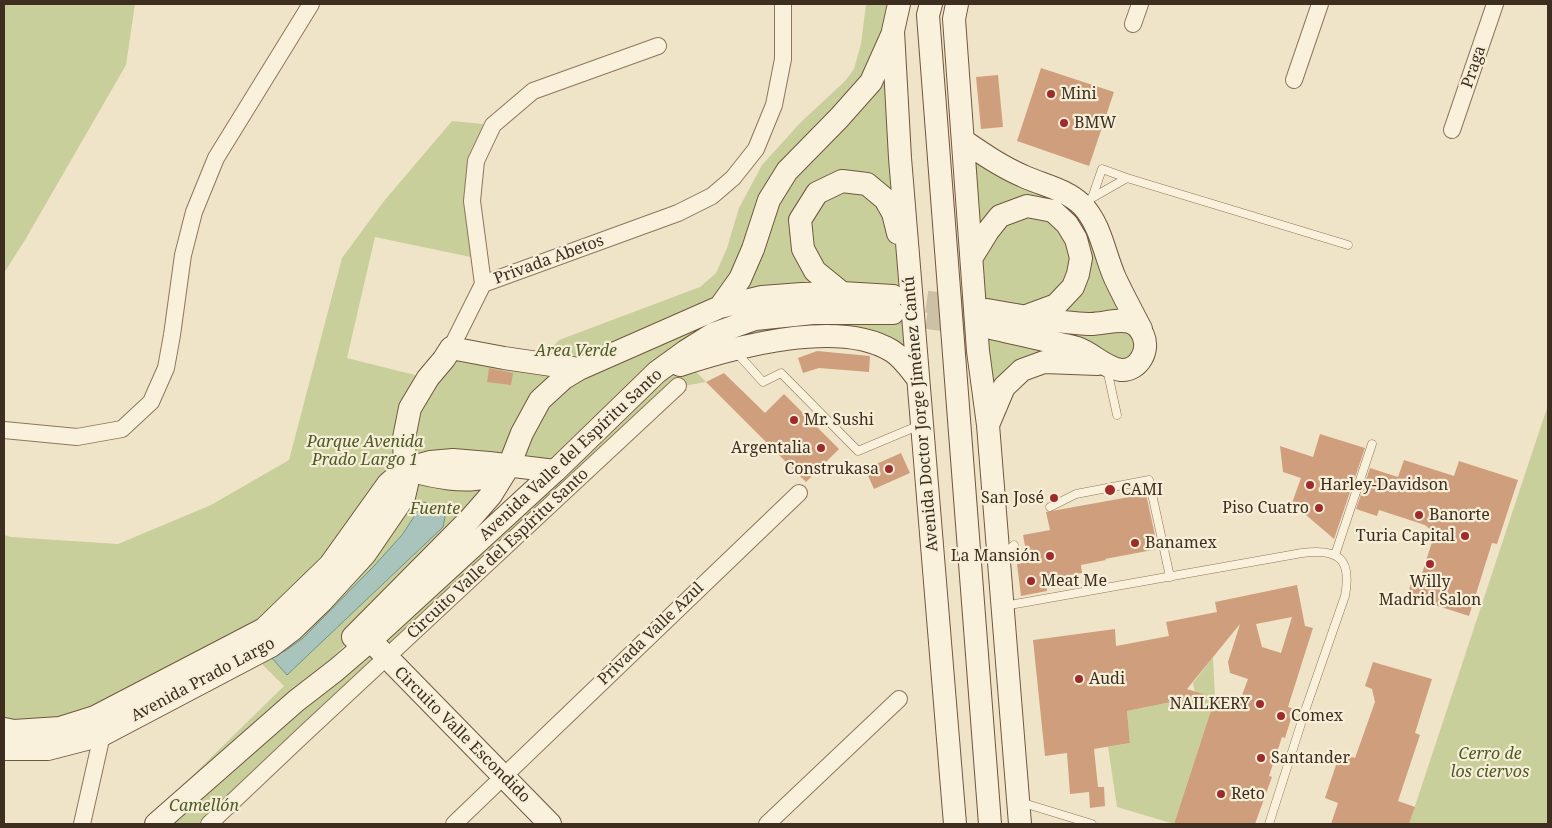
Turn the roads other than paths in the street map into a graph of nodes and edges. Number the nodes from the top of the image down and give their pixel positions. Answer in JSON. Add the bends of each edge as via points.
{"nodes":[{"id":1,"x":310,"y":4,"type":"edge"},
{"id":2,"x":783,"y":4,"type":"edge"},
{"id":3,"x":899,"y":4,"type":"edge"},
{"id":4,"x":931,"y":4,"type":"edge"},
{"id":5,"x":956,"y":4,"type":"edge"},
{"id":6,"x":1140,"y":4,"type":"edge"},
{"id":7,"x":1320,"y":4,"type":"edge"},
{"id":8,"x":1495,"y":4,"type":"edge"},
{"id":9,"x":1133,"y":24,"type":"dead end"},
{"id":10,"x":893,"y":31,"type":"junction"},
{"id":11,"x":658,"y":46,"type":"dead end"},
{"id":12,"x":1294,"y":80,"type":"dead end"},
{"id":13,"x":1452,"y":130,"type":"dead end"},
{"id":14,"x":964,"y":141,"type":"junction"},
{"id":15,"x":1127,"y":178,"type":"junction"},
{"id":16,"x":1087,"y":201,"type":"junction"},
{"id":17,"x":1348,"y":246,"type":"dead end"},
{"id":18,"x":972,"y":257,"type":"junction"},
{"id":19,"x":910,"y":278,"type":"junction"},
{"id":20,"x":483,"y":284,"type":"junction"},
{"id":21,"x":842,"y":294,"type":"junction"},
{"id":22,"x":720,"y":307,"type":"junction"},
{"id":23,"x":1025,"y":317,"type":"junction"},
{"id":24,"x":1141,"y":329,"type":"junction"},
{"id":25,"x":732,"y":349,"type":"junction"},
{"id":26,"x":978,"y":351,"type":"junction"},
{"id":27,"x":448,"y":353,"type":"junction"},
{"id":28,"x":1107,"y":365,"type":"junction"},
{"id":29,"x":658,"y":372,"type":"junction"},
{"id":30,"x":572,"y":374,"type":"junction"},
{"id":31,"x":918,"y":380,"type":"junction"},
{"id":32,"x":678,"y":386,"type":"dead end"},
{"id":33,"x":1117,"y":414,"type":"dead end"},
{"id":34,"x":959,"y":420,"type":"junction"},
{"id":35,"x":923,"y":424,"type":"junction"},
{"id":36,"x":988,"y":425,"type":"junction"},
{"id":37,"x":4,"y":430,"type":"edge"},
{"id":38,"x":1372,"y":444,"type":"dead end"},
{"id":39,"x":509,"y":466,"type":"junction"},
{"id":40,"x":405,"y":469,"type":"junction"},
{"id":41,"x":555,"y":471,"type":"junction"},
{"id":42,"x":799,"y":493,"type":"dead end"},
{"id":43,"x":1050,"y":507,"type":"dead end"},
{"id":44,"x":1335,"y":555,"type":"junction"},
{"id":45,"x":1170,"y":577,"type":"junction"},
{"id":46,"x":1002,"y":606,"type":"junction"},
{"id":47,"x":377,"y":648,"type":"junction"},
{"id":48,"x":898,"y":700,"type":"dead end"},
{"id":49,"x":296,"y":701,"type":"junction"},
{"id":50,"x":130,"y":709,"type":"junction"},
{"id":51,"x":4,"y":729,"type":"edge"},
{"id":52,"x":102,"y":735,"type":"junction"},
{"id":53,"x":4,"y":749,"type":"edge"},
{"id":54,"x":503,"y":776,"type":"junction"},
{"id":55,"x":1018,"y":801,"type":"junction"},
{"id":56,"x":82,"y":824,"type":"edge"},
{"id":57,"x":156,"y":824,"type":"edge"},
{"id":58,"x":209,"y":824,"type":"edge"},
{"id":59,"x":454,"y":824,"type":"edge"},
{"id":60,"x":550,"y":824,"type":"edge"},
{"id":61,"x":767,"y":824,"type":"edge"},
{"id":62,"x":955,"y":824,"type":"edge"},
{"id":63,"x":990,"y":824,"type":"edge"},
{"id":64,"x":1020,"y":824,"type":"edge"},
{"id":65,"x":1092,"y":824,"type":"edge"},
{"id":66,"x":1269,"y":824,"type":"edge"}],
"edges":[{"from":1,"to":37,"type":"street","via":[[216,158],[194,212],[166,368],[151,402],[122,429],[77,438]]},
{"from":2,"to":20,"type":"street","name":"Privada Abetos","via":[[784,59],[774,105],[756,149],[733,178],[712,196],[678,213]]},
{"from":3,"to":10,"type":"main road","name":"Avenida Doctor Jorge Jiménez Cantú"},
{"from":4,"to":34,"type":"main road","via":[[928,15]]},
{"from":5,"to":14,"type":"main road","via":[[954,19]]},
{"from":6,"to":9,"type":"street"},
{"from":7,"to":12,"type":"street"},
{"from":8,"to":13,"type":"street","name":"Praga"},
{"from":10,"to":19,"type":"main road","name":"Avenida Doctor Jorge Jiménez Cantú"},
{"from":10,"to":22,"type":"main road","via":[[871,82],[787,171],[770,200],[740,279]]},
{"from":11,"to":20,"type":"street","name":"Privada Abetos","via":[[533,90],[493,125],[476,161],[472,201]]},
{"from":14,"to":16,"type":"main road","via":[[1000,166]]},
{"from":14,"to":18,"type":"main road"},
{"from":15,"to":16,"type":"lane"},
{"from":15,"to":16,"type":"lane","via":[[1102,170]]},
{"from":15,"to":17,"type":"lane"},
{"from":16,"to":24,"type":"main road","via":[[1115,278]]},
{"from":18,"to":23,"type":"main road","via":[[1000,216],[1027,206],[1053,212],[1067,224],[1076,239],[1081,258],[1073,287],[1056,305]]},
{"from":18,"to":26,"type":"main road"},
{"from":19,"to":21,"type":"main road","via":[[893,213],[885,199],[867,184],[842,181],[817,194],[800,220],[803,249],[815,270]]},
{"from":19,"to":31,"type":"main road","name":"Avenida Doctor Jorge Jiménez Cantú"},
{"from":20,"to":27,"type":"street"},
{"from":21,"to":22,"type":"main road","name":"Avenida Valle del Espíritu Santo","via":[[762,297]]},
{"from":21,"to":29,"type":"main road","name":"Avenida Valle del Espíritu Santo","via":[[893,305],[755,319],[712,334]]},
{"from":22,"to":30,"type":"main road","name":"Avenida Valle del Espíritu Santo"},
{"from":23,"to":24,"type":"main road","via":[[1089,324],[1130,322]]},
{"from":23,"to":28,"type":"main road","via":[[988,319],[1078,348]]},
{"from":24,"to":28,"type":"main road","via":[[1145,345],[1140,362],[1122,370]]},
{"from":25,"to":29,"type":"main road"},
{"from":25,"to":31,"type":"main road","via":[[804,337],[854,339],[892,352],[907,364]]},
{"from":25,"to":35,"type":"lane","via":[[763,382],[781,373],[858,452]]},
{"from":26,"to":34,"type":"main road"},
{"from":26,"to":36,"type":"main road"},
{"from":27,"to":30,"type":"main road","via":[[504,358]]},
{"from":27,"to":40,"type":"main road","via":[[410,408],[404,438]]},
{"from":28,"to":33,"type":"lane"},
{"from":28,"to":36,"type":"main road","via":[[1044,362],[1022,370],[1004,388]]},
{"from":29,"to":41,"type":"main road","name":"Avenida Valle del Espíritu Santo"},
{"from":30,"to":39,"type":"main road","name":"Avenida Valle del Espíritu Santo","via":[[540,400]]},
{"from":31,"to":35,"type":"main road","name":"Avenida Doctor Jorge Jiménez Cantú"},
{"from":32,"to":47,"type":"street","name":"Circuito Valle del Espíritu Santo"},
{"from":34,"to":63,"type":"main road"},
{"from":35,"to":62,"type":"main road","name":"Avenida Doctor Jorge Jiménez Cantú"},
{"from":36,"to":46,"type":"main road","via":[[1006,552]]},
{"from":38,"to":44,"type":"lane"},
{"from":39,"to":40,"type":"main road","via":[[488,477],[469,480],[429,476]]},
{"from":39,"to":41,"type":"main road"},
{"from":39,"to":49,"type":"main road","name":"Avenida Valle del Espíritu Santo","via":[[491,495],[470,519],[329,661]]},
{"from":40,"to":50,"type":"main road","name":"Avenida Prado Largo","via":[[388,484],[330,565],[264,629]]},
{"from":41,"to":47,"type":"main road","name":"Avenida Valle del Espíritu Santo"},
{"from":42,"to":54,"type":"street","name":"Privada Valle Azul"},
{"from":43,"to":45,"type":"lane","via":[[1076,494],[1149,480]]},
{"from":44,"to":45,"type":"lane","via":[[1318,551],[1302,553]]},
{"from":44,"to":66,"type":"lane","via":[[1345,566],[1348,581],[1345,596]]},
{"from":45,"to":46,"type":"lane"},
{"from":46,"to":55,"type":"main road"},
{"from":47,"to":49,"type":"main road","name":"Avenida Valle del Espíritu Santo","via":[[336,670]]},
{"from":47,"to":54,"type":"main road","name":"Circuito Valle Escondido"},
{"from":47,"to":58,"type":"street","name":"Circuito Valle del Espíritu Santo","via":[[302,736]]},
{"from":48,"to":61,"type":"street"},
{"from":49,"to":57,"type":"main road","name":"Avenida Valle del Espíritu Santo"},
{"from":50,"to":51,"type":"main road","name":"Avenida Prado Largo","via":[[60,728]]},
{"from":50,"to":52,"type":"main road","name":"Avenida Prado Largo"},
{"from":52,"to":53,"type":"main road","name":"Avenida Prado Largo","via":[[48,749]]},
{"from":52,"to":56,"type":"street"},
{"from":54,"to":59,"type":"street","name":"Privada Valle Azul"},
{"from":54,"to":60,"type":"main road","name":"Circuito Valle Escondido"},
{"from":55,"to":64,"type":"main road"},
{"from":55,"to":65,"type":"lane"}]}
